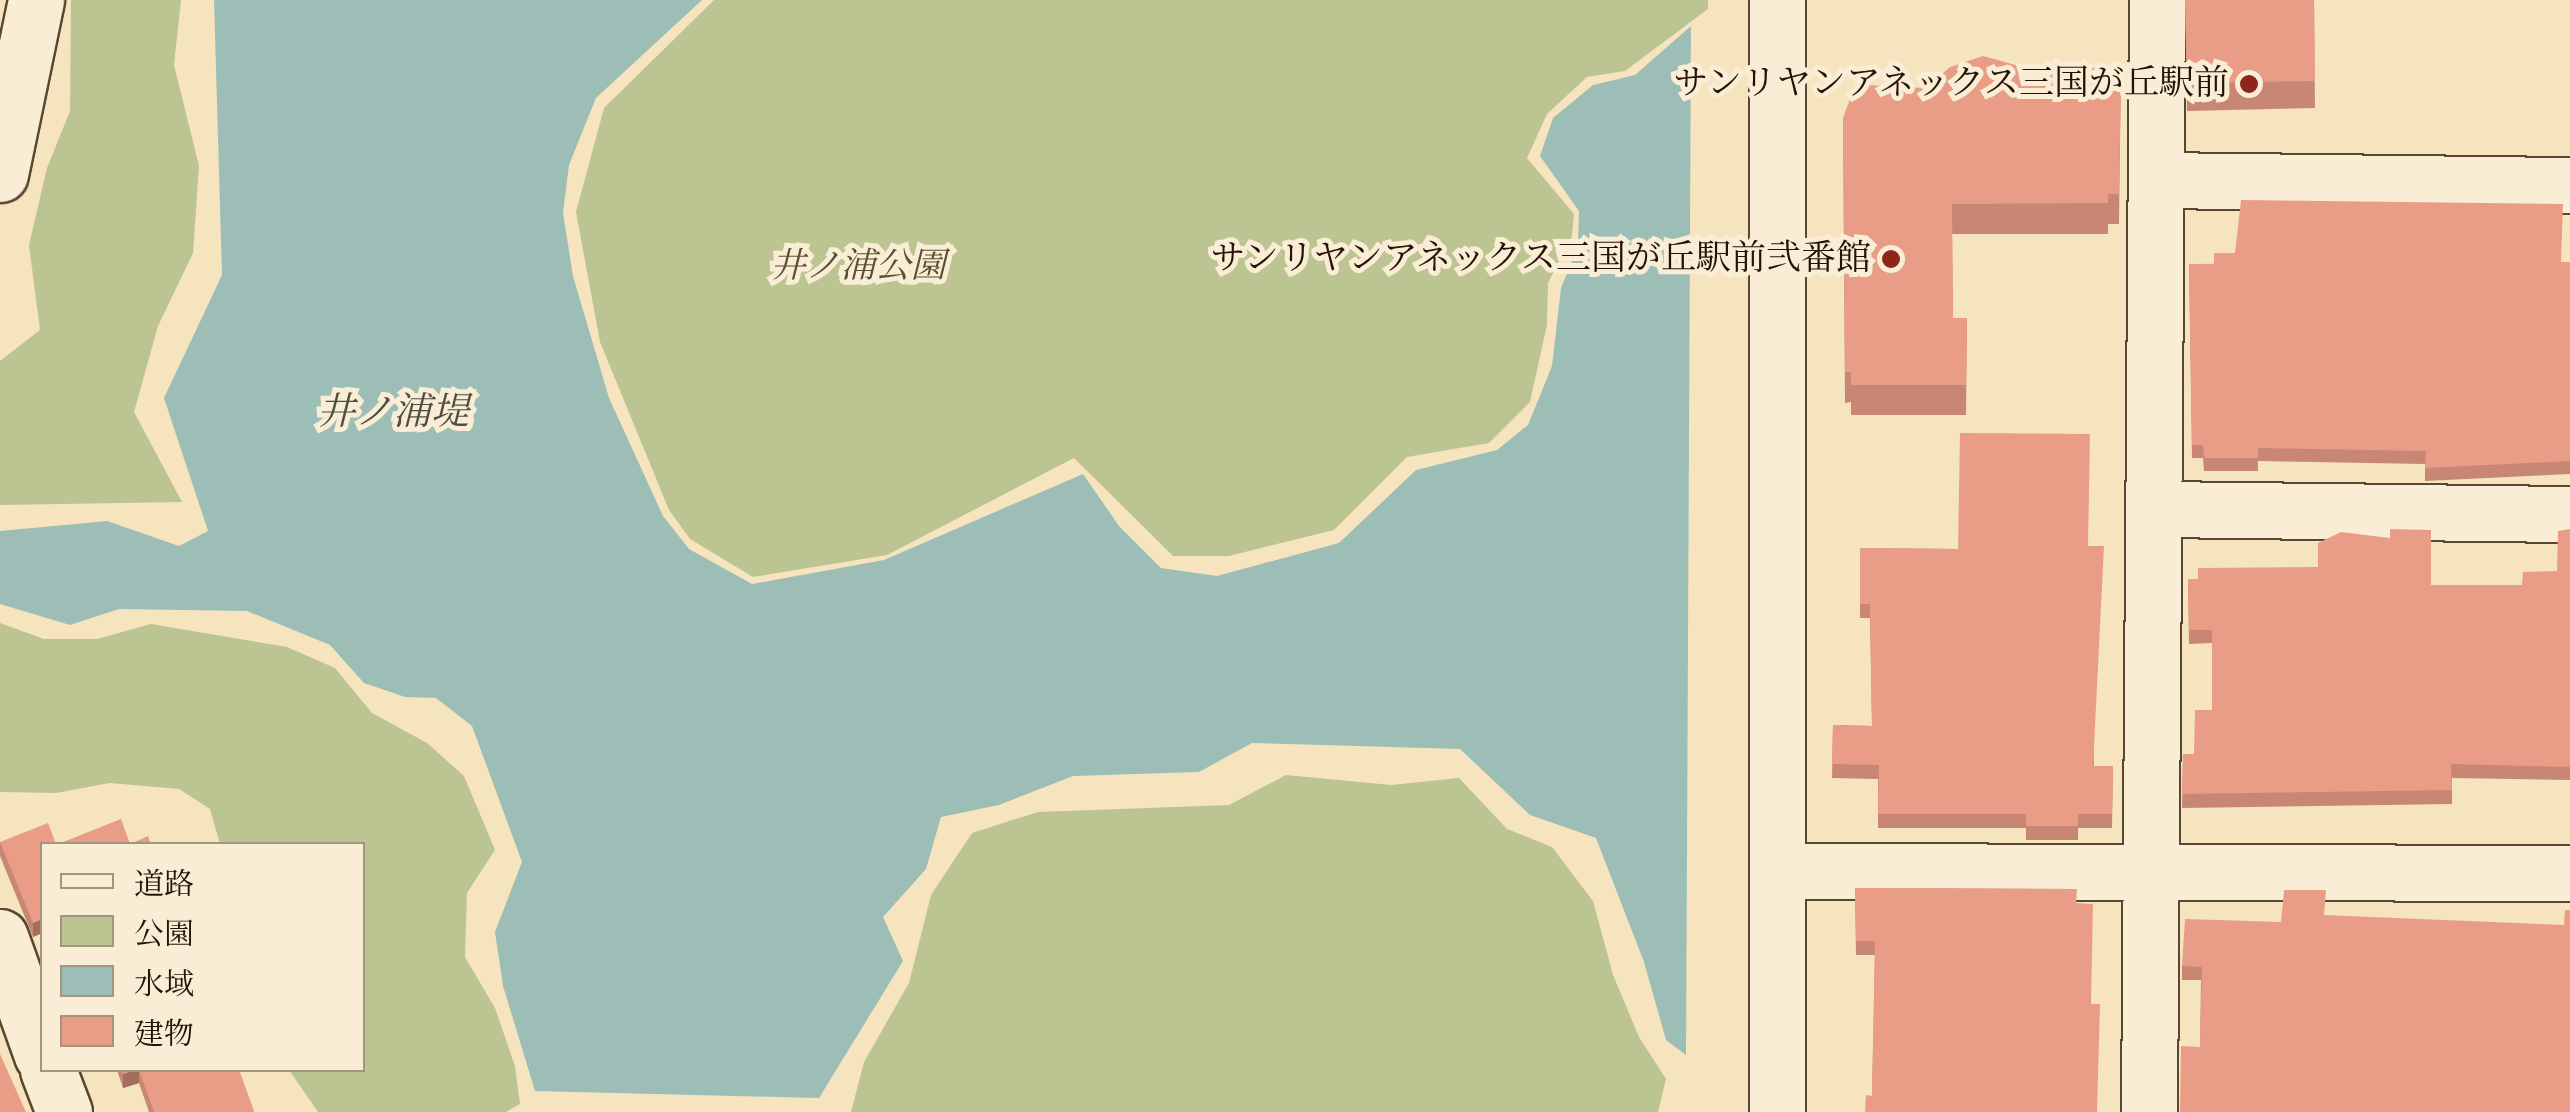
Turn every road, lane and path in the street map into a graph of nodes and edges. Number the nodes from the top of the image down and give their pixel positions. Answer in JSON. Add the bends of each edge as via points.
{"nodes":[{"id":1,"x":36,"y":0,"type":"edge"},
{"id":2,"x":1778,"y":0,"type":"edge"},
{"id":3,"x":2157,"y":0,"type":"edge"},
{"id":4,"x":0,"y":174,"type":"edge"},
{"id":5,"x":2156,"y":180,"type":"junction"},
{"id":6,"x":2570,"y":185,"type":"edge"},
{"id":7,"x":2158,"y":509,"type":"junction"},
{"id":8,"x":2570,"y":514,"type":"edge"},
{"id":9,"x":2570,"y":848,"type":"edge"},
{"id":10,"x":2154,"y":857,"type":"junction"},
{"id":11,"x":1778,"y":862,"type":"junction"},
{"id":12,"x":2570,"y":873,"type":"edge"},
{"id":13,"x":0,"y":938,"type":"edge"},
{"id":14,"x":40,"y":1048,"type":"edge"},
{"id":15,"x":49,"y":1072,"type":"edge"},
{"id":16,"x":64,"y":1112,"type":"edge"},
{"id":17,"x":1777,"y":1112,"type":"edge"},
{"id":18,"x":2149,"y":1112,"type":"edge"}],
"edges":[{"from":1,"to":4,"type":"street"},
{"from":2,"to":11,"type":"street"},
{"from":3,"to":5,"type":"street"},
{"from":5,"to":6,"type":"street"},
{"from":5,"to":7,"type":"street"},
{"from":7,"to":8,"type":"street"},
{"from":7,"to":10,"type":"street"},
{"from":9,"to":10,"type":"street"},
{"from":10,"to":11,"type":"street"},
{"from":10,"to":12,"type":"street"},
{"from":10,"to":18,"type":"street"},
{"from":11,"to":17,"type":"street"},
{"from":13,"to":14,"type":"street"},
{"from":15,"to":16,"type":"street"}]}
